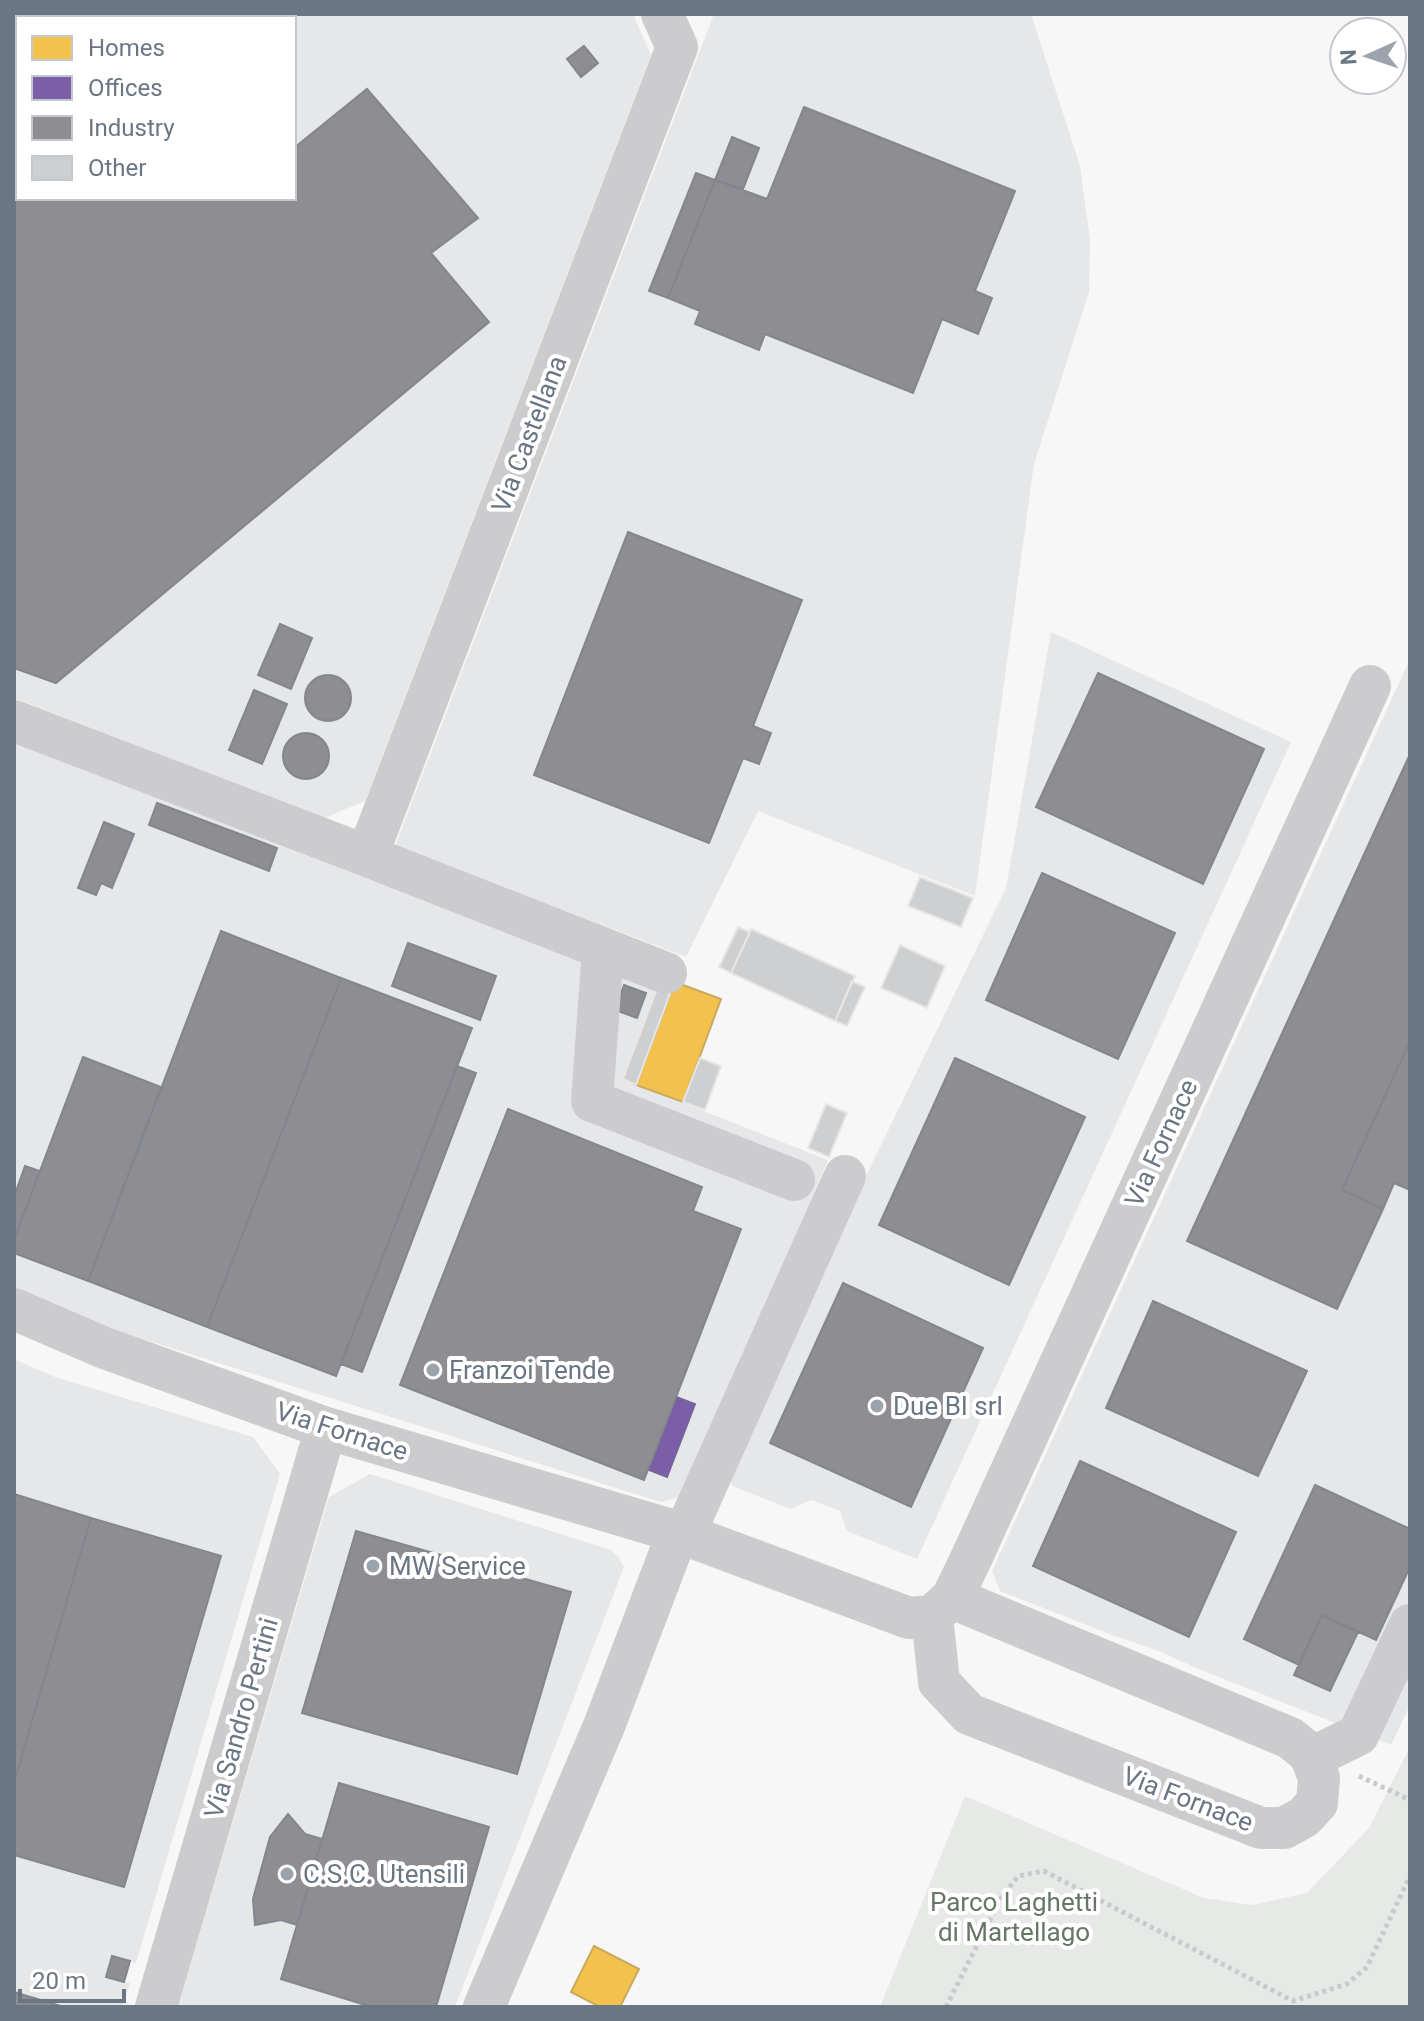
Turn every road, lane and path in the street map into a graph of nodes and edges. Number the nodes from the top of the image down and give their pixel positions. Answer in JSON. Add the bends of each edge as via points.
{"nodes":[{"id":1,"x":662,"y":14,"type":"edge"},
{"id":2,"x":1370,"y":686,"type":"dead end"},
{"id":3,"x":14,"y":721,"type":"edge"},
{"id":4,"x":367,"y":856,"type":"junction"},
{"id":5,"x":603,"y":949,"type":"junction"},
{"id":6,"x":666,"y":973,"type":"dead end"},
{"id":7,"x":845,"y":1176,"type":"dead end"},
{"id":8,"x":794,"y":1180,"type":"dead end"},
{"id":9,"x":14,"y":1309,"type":"edge"},
{"id":10,"x":326,"y":1428,"type":"junction"},
{"id":11,"x":681,"y":1534,"type":"junction"},
{"id":12,"x":942,"y":1607,"type":"junction"},
{"id":13,"x":1410,"y":1625,"type":"edge"},
{"id":14,"x":1311,"y":1758,"type":"junction"},
{"id":15,"x":1384,"y":1787,"type":"dead end"},
{"id":16,"x":1410,"y":1800,"type":"edge"},
{"id":17,"x":1410,"y":1876,"type":"edge"},
{"id":18,"x":1293,"y":2001,"type":"junction"},
{"id":19,"x":156,"y":2007,"type":"edge"},
{"id":20,"x":484,"y":2007,"type":"edge"},
{"id":21,"x":946,"y":2007,"type":"edge"},
{"id":22,"x":1299,"y":2007,"type":"edge"}],
"edges":[{"from":1,"to":4,"type":"street","name":"Via Castellana","via":[[677,47]]},
{"from":2,"to":12,"type":"street","name":"Via Fornace"},
{"from":3,"to":4,"type":"street"},
{"from":4,"to":5,"type":"street"},
{"from":5,"to":6,"type":"street"},
{"from":5,"to":8,"type":"street","via":[[592,1101]]},
{"from":7,"to":11,"type":"street"},
{"from":9,"to":10,"type":"street","name":"Via Fornace","via":[[102,1347]]},
{"from":10,"to":11,"type":"street","name":"Via Fornace"},
{"from":10,"to":19,"type":"street","name":"Via Sandro Pertini"},
{"from":11,"to":12,"type":"street","name":"Via Fornace","via":[[909,1618]]},
{"from":11,"to":20,"type":"street"},
{"from":12,"to":14,"type":"street","name":"Via Fornace","via":[[1290,1738]]},
{"from":12,"to":14,"type":"street","name":"Via Fornace","via":[[939,1682],[969,1714],[1261,1828],[1284,1828],[1317,1803],[1319,1778]]},
{"from":13,"to":14,"type":"street","via":[[1358,1735]]},
{"from":15,"to":16,"type":"path"},
{"from":17,"to":18,"type":"path","via":[[1367,1967],[1347,1984]]},
{"from":18,"to":21,"type":"path","via":[[1044,1871],[1018,1876],[1001,1898]]},
{"from":18,"to":22,"type":"path"}]}
